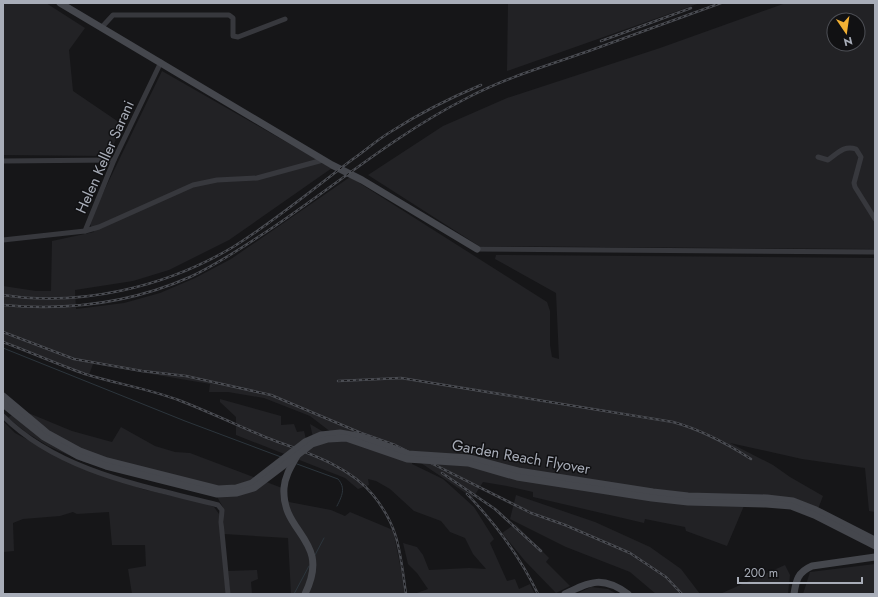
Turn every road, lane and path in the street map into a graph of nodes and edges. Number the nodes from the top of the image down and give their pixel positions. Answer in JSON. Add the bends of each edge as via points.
{"nodes":[{"id":1,"x":60,"y":3,"type":"edge"},
{"id":2,"x":285,"y":20,"type":"dead end"},
{"id":3,"x":102,"y":27,"type":"junction"},
{"id":4,"x":161,"y":62,"type":"junction"},
{"id":5,"x":818,"y":157,"type":"dead end"},
{"id":6,"x":114,"y":160,"type":"junction"},
{"id":7,"x":323,"y":160,"type":"junction"},
{"id":8,"x":3,"y":161,"type":"edge"},
{"id":9,"x":875,"y":219,"type":"edge"},
{"id":10,"x":85,"y":231,"type":"junction"},
{"id":11,"x":3,"y":240,"type":"edge"},
{"id":12,"x":477,"y":249,"type":"joint"},
{"id":13,"x":875,"y":252,"type":"edge"},
{"id":14,"x":3,"y":396,"type":"edge"},
{"id":15,"x":3,"y":404,"type":"edge"},
{"id":16,"x":3,"y":416,"type":"edge"},
{"id":17,"x":298,"y":454,"type":"junction"},
{"id":18,"x":875,"y":540,"type":"edge"},
{"id":19,"x":875,"y":546,"type":"edge"},
{"id":20,"x":875,"y":557,"type":"edge"},
{"id":21,"x":228,"y":594,"type":"edge"},
{"id":22,"x":305,"y":594,"type":"edge"},
{"id":23,"x":565,"y":594,"type":"edge"},
{"id":24,"x":628,"y":594,"type":"edge"},
{"id":25,"x":794,"y":594,"type":"edge"}],
"edges":[{"from":1,"to":3,"type":"main road"},
{"from":2,"to":3,"type":"street","via":[[238,37],[234,36],[233,18],[229,15],[113,15]]},
{"from":3,"to":4,"type":"main road"},
{"from":4,"to":6,"type":"street","name":"Helen Keller Sarani"},
{"from":4,"to":7,"type":"main road"},
{"from":5,"to":9,"type":"street","via":[[828,160],[849,146],[856,149],[861,156],[855,187]]},
{"from":6,"to":8,"type":"street"},
{"from":6,"to":10,"type":"street","name":"Helen Keller Sarani"},
{"from":7,"to":10,"type":"street","via":[[257,178],[217,180],[198,184]]},
{"from":7,"to":12,"type":"main road","via":[[362,180]]},
{"from":10,"to":11,"type":"street","name":"Helen Keller Sarani"},
{"from":12,"to":13,"type":"street"},
{"from":14,"to":18,"type":"main road","name":"Garden Reach Flyover","bridge":true,"via":[[42,429],[80,451],[107,461],[218,489],[236,488],[252,483],[305,442],[321,435],[340,433],[363,437],[408,454],[469,458],[518,471],[646,491],[688,496],[793,501]]},
{"from":15,"to":17,"type":"main road","name":"Garden Reach Flyover","bridge":true,"via":[[44,437],[78,456],[106,466],[211,493],[231,494],[254,488]]},
{"from":16,"to":21,"type":"street","via":[[26,436],[54,453],[92,470],[218,505],[222,510]]},
{"from":17,"to":19,"type":"main road","name":"Garden Reach Flyover","bridge":true,"via":[[323,440],[346,438],[407,459],[468,463],[517,477],[652,498],[791,506]]},
{"from":17,"to":22,"type":"main road","via":[[286,475],[284,488],[288,513],[311,549],[314,565]]},
{"from":20,"to":25,"type":"main road","via":[[805,569],[799,574]]},
{"from":23,"to":24,"type":"main road","via":[[586,583],[599,581],[611,583]]}]}
